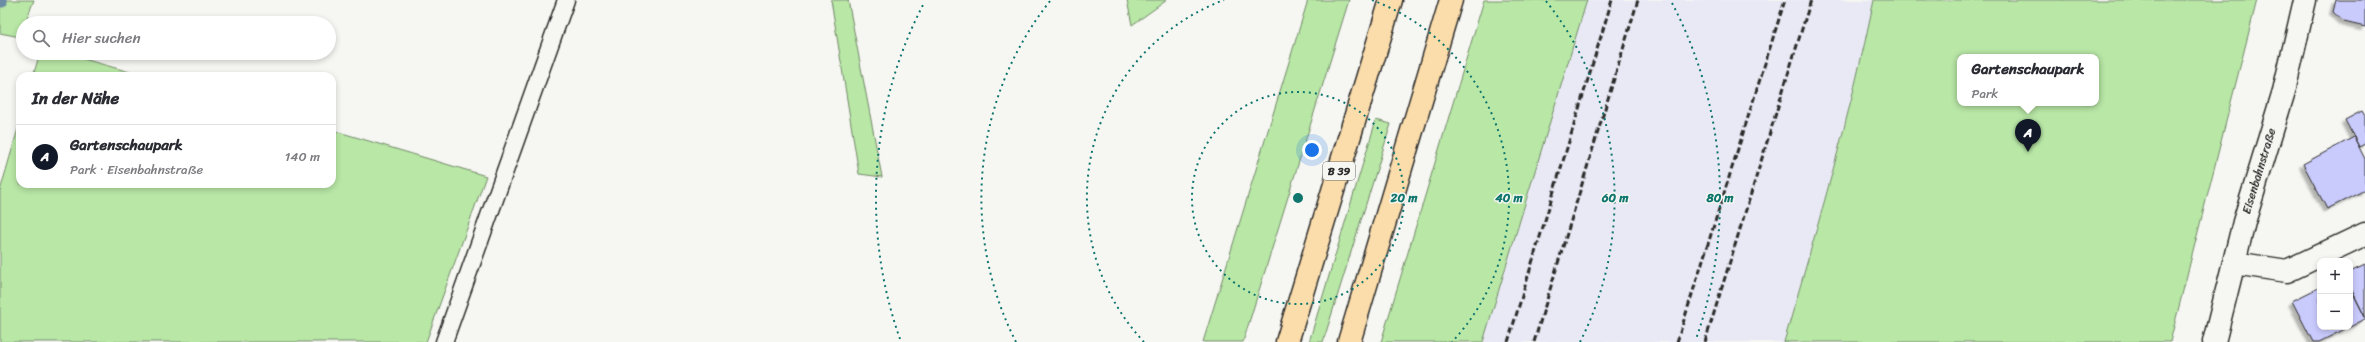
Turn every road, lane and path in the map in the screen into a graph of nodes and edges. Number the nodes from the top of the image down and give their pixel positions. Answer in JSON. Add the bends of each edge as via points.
{"nodes":[{"id":1,"x":566,"y":0,"type":"edge"},
{"id":2,"x":1391,"y":0,"type":"edge"},
{"id":3,"x":1451,"y":0,"type":"edge"},
{"id":4,"x":2305,"y":0,"type":"edge"},
{"id":5,"x":2365,"y":234,"type":"edge"},
{"id":6,"x":2234,"y":264,"type":"junction"},
{"id":7,"x":444,"y":342,"type":"edge"},
{"id":8,"x":1287,"y":342,"type":"edge"},
{"id":9,"x":1349,"y":342,"type":"edge"},
{"id":10,"x":2214,"y":342,"type":"edge"}],
"edges":[{"from":1,"to":7,"type":"lane"},
{"from":2,"to":8,"type":"highway","number":"B 39"},
{"from":3,"to":9,"type":"highway"},
{"from":4,"to":6,"type":"street","name":"Eisenbahnstraße","via":[[2284,91],[2244,222]]},
{"from":5,"to":6,"type":"street","via":[[2288,271]]},
{"from":6,"to":10,"type":"street","name":"Eisenbahnstraße"}]}
